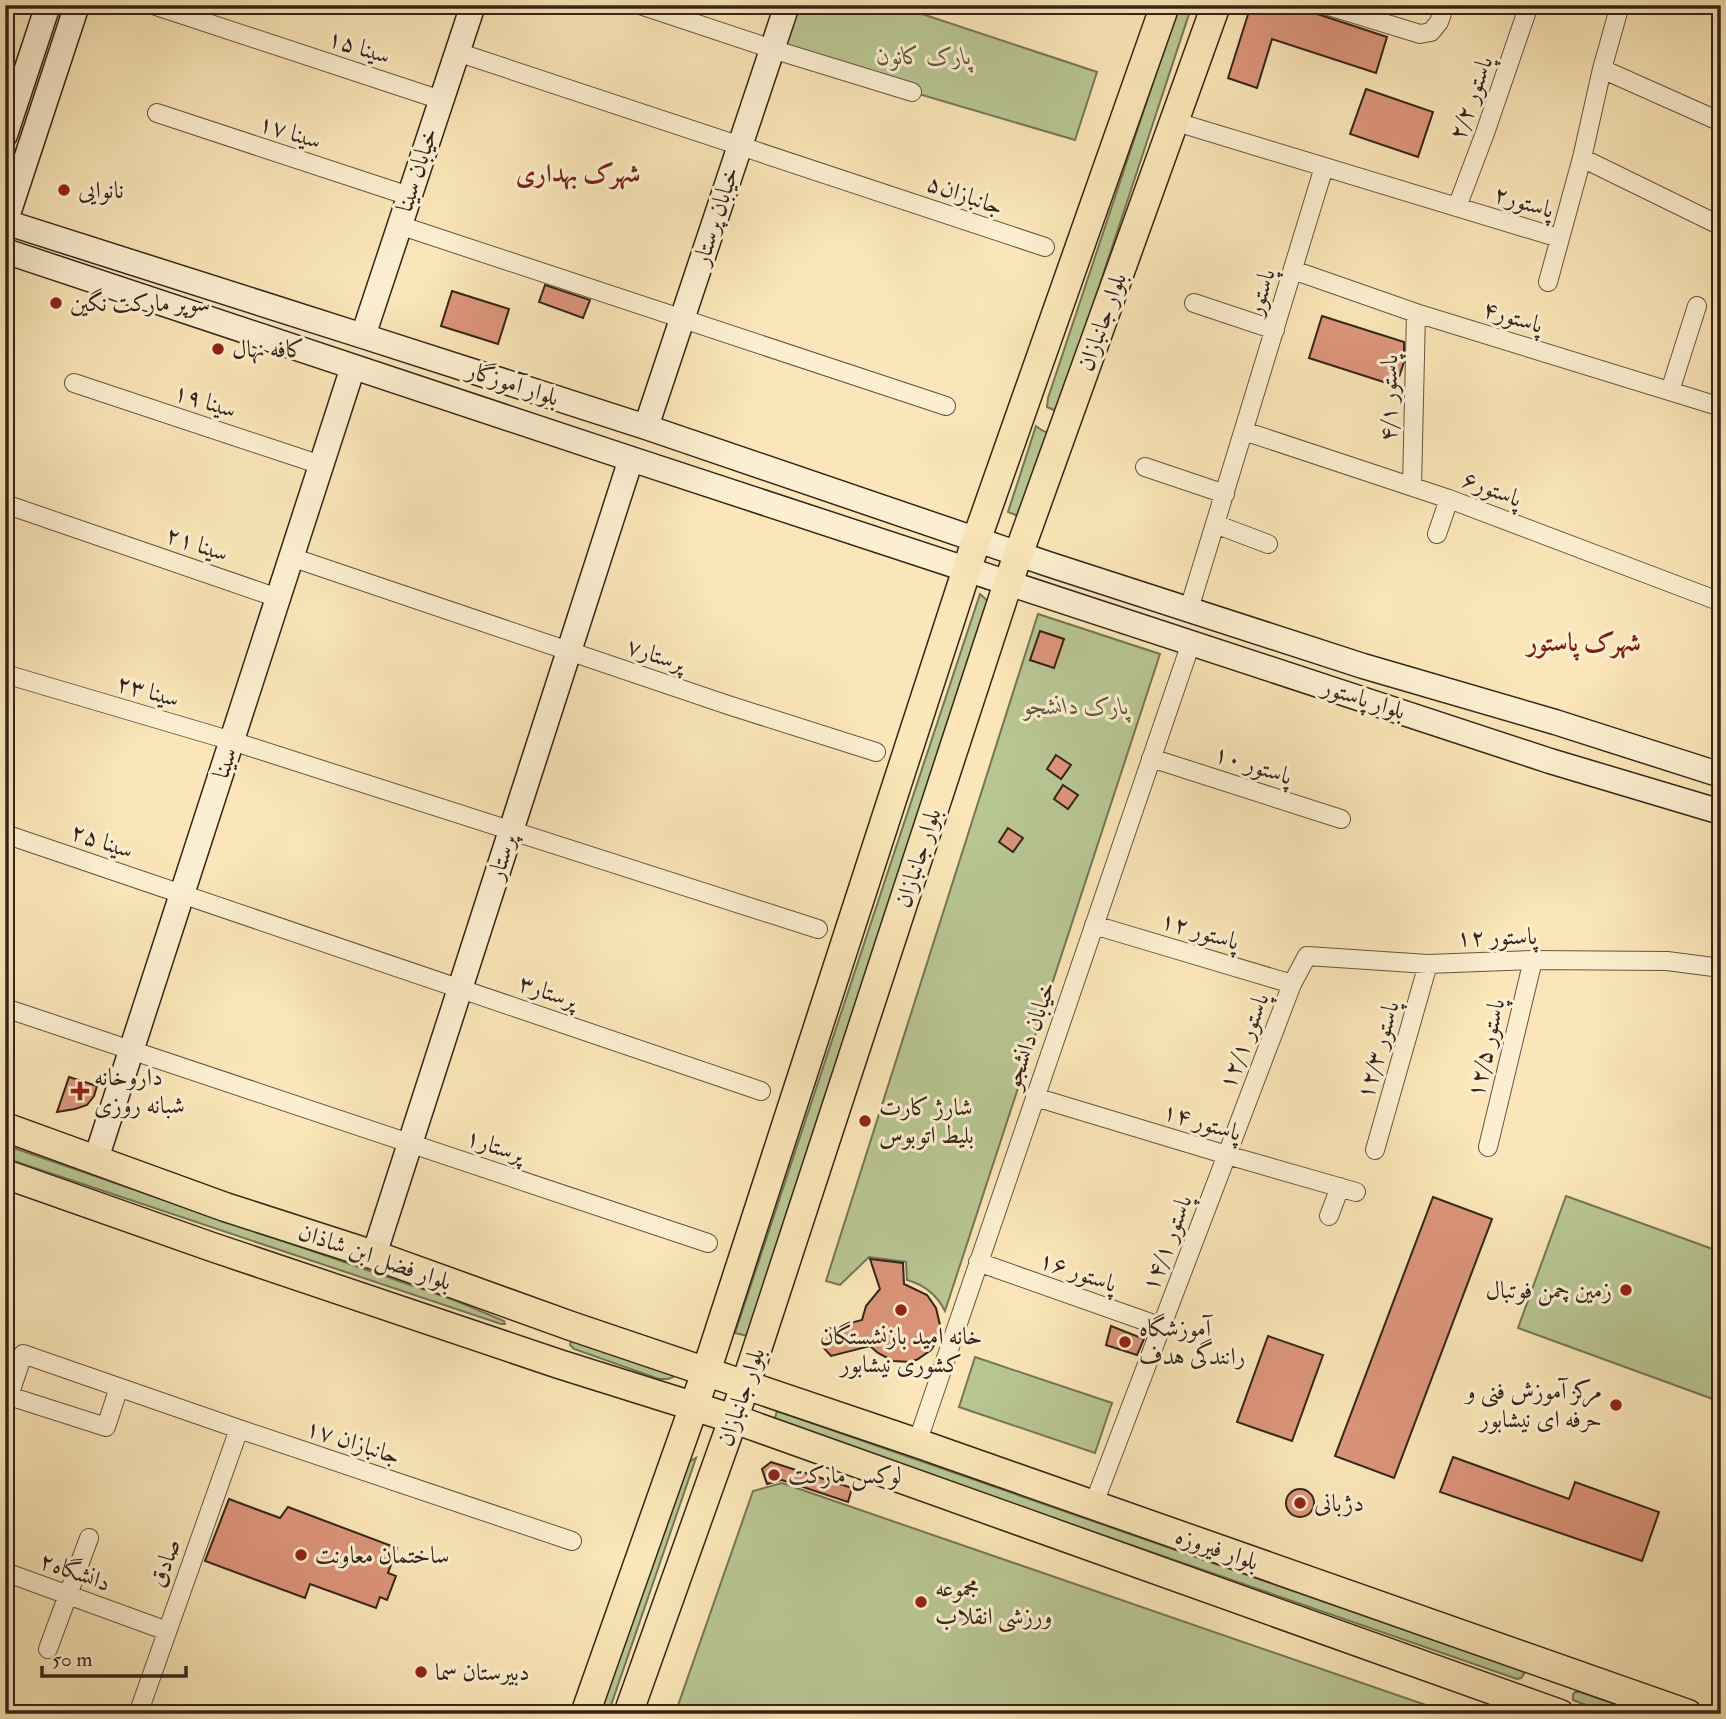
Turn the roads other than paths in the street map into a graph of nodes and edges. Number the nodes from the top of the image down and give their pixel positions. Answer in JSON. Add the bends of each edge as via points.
{"nodes":[{"id":1,"x":48,"y":5,"type":"edge"},
{"id":2,"x":77,"y":5,"type":"edge"},
{"id":3,"x":153,"y":5,"type":"edge"},
{"id":4,"x":473,"y":5,"type":"edge"},
{"id":5,"x":640,"y":5,"type":"edge"},
{"id":6,"x":787,"y":5,"type":"edge"},
{"id":7,"x":1165,"y":5,"type":"edge"},
{"id":8,"x":1216,"y":5,"type":"edge"},
{"id":9,"x":1325,"y":5,"type":"edge"},
{"id":10,"x":1445,"y":5,"type":"edge"},
{"id":11,"x":1529,"y":5,"type":"edge"},
{"id":12,"x":1620,"y":5,"type":"edge"},
{"id":13,"x":772,"y":49,"type":"junction"},
{"id":14,"x":457,"y":52,"type":"junction"},
{"id":15,"x":1602,"y":69,"type":"junction"},
{"id":16,"x":912,"y":92,"type":"dead end"},
{"id":17,"x":441,"y":100,"type":"junction"},
{"id":18,"x":157,"y":113,"type":"dead end"},
{"id":19,"x":1173,"y":121,"type":"junction"},
{"id":20,"x":1721,"y":122,"type":"edge"},
{"id":21,"x":5,"y":135,"type":"edge"},
{"id":22,"x":740,"y":145,"type":"junction"},
{"id":23,"x":1582,"y":158,"type":"junction"},
{"id":24,"x":1324,"y":167,"type":"junction"},
{"id":25,"x":409,"y":197,"type":"junction"},
{"id":26,"x":1457,"y":207,"type":"junction"},
{"id":27,"x":5,"y":223,"type":"edge"},
{"id":28,"x":399,"y":225,"type":"junction"},
{"id":29,"x":1721,"y":226,"type":"edge"},
{"id":30,"x":1559,"y":238,"type":"junction"},
{"id":31,"x":1045,"y":247,"type":"dead end"},
{"id":32,"x":5,"y":251,"type":"edge"},
{"id":33,"x":94,"y":251,"type":"junction"},
{"id":34,"x":1293,"y":270,"type":"junction"},
{"id":35,"x":85,"y":277,"type":"junction"},
{"id":36,"x":1548,"y":282,"type":"dead end"},
{"id":37,"x":1194,"y":303,"type":"dead end"},
{"id":38,"x":1697,"y":306,"type":"dead end"},
{"id":39,"x":1416,"y":313,"type":"junction"},
{"id":40,"x":682,"y":318,"type":"junction"},
{"id":41,"x":1275,"y":330,"type":"junction"},
{"id":42,"x":363,"y":336,"type":"junction"},
{"id":43,"x":353,"y":367,"type":"junction"},
{"id":44,"x":74,"y":383,"type":"dead end"},
{"id":45,"x":1670,"y":391,"type":"junction"},
{"id":46,"x":1026,"y":402,"type":"junction"},
{"id":47,"x":946,"y":406,"type":"dead end"},
{"id":48,"x":1721,"y":407,"type":"edge"},
{"id":49,"x":1068,"y":416,"type":"junction"},
{"id":50,"x":646,"y":427,"type":"junction"},
{"id":51,"x":1244,"y":431,"type":"junction"},
{"id":52,"x":631,"y":459,"type":"junction"},
{"id":53,"x":321,"y":465,"type":"junction"},
{"id":54,"x":1145,"y":467,"type":"dead end"},
{"id":55,"x":1412,"y":486,"type":"junction"},
{"id":56,"x":1225,"y":494,"type":"junction"},
{"id":57,"x":1449,"y":499,"type":"junction"},
{"id":58,"x":5,"y":504,"type":"edge"},
{"id":59,"x":1215,"y":524,"type":"junction"},
{"id":60,"x":1437,"y":534,"type":"dead end"},
{"id":61,"x":976,"y":541,"type":"junction"},
{"id":62,"x":1268,"y":544,"type":"dead end"},
{"id":63,"x":1018,"y":555,"type":"junction"},
{"id":64,"x":291,"y":557,"type":"junction"},
{"id":65,"x":967,"y":569,"type":"junction"},
{"id":66,"x":1008,"y":583,"type":"junction"},
{"id":67,"x":278,"y":598,"type":"junction"},
{"id":68,"x":1721,"y":602,"type":"edge"},
{"id":69,"x":1189,"y":610,"type":"junction"},
{"id":70,"x":1191,"y":642,"type":"junction"},
{"id":71,"x":569,"y":651,"type":"junction"},
{"id":72,"x":1363,"y":666,"type":"junction"},
{"id":73,"x":5,"y":674,"type":"edge"},
{"id":74,"x":1353,"y":695,"type":"junction"},
{"id":75,"x":232,"y":741,"type":"junction"},
{"id":76,"x":876,"y":752,"type":"dead end"},
{"id":77,"x":1151,"y":758,"type":"junction"},
{"id":78,"x":1721,"y":775,"type":"edge"},
{"id":79,"x":1721,"y":812,"type":"edge"},
{"id":80,"x":1341,"y":819,"type":"dead end"},
{"id":81,"x":511,"y":829,"type":"junction"},
{"id":82,"x":5,"y":834,"type":"edge"},
{"id":83,"x":182,"y":894,"type":"junction"},
{"id":84,"x":1094,"y":925,"type":"junction"},
{"id":85,"x":818,"y":929,"type":"dead end"},
{"id":86,"x":321,"y":941,"type":"joint"},
{"id":87,"x":1533,"y":960,"type":"junction"},
{"id":88,"x":1427,"y":964,"type":"junction"},
{"id":89,"x":1721,"y":968,"type":"edge"},
{"id":90,"x":1292,"y":984,"type":"junction"},
{"id":91,"x":460,"y":988,"type":"junction"},
{"id":92,"x":5,"y":1008,"type":"edge"},
{"id":93,"x":131,"y":1050,"type":"junction"},
{"id":94,"x":761,"y":1091,"type":"dead end"},
{"id":95,"x":1035,"y":1097,"type":"junction"},
{"id":96,"x":5,"y":1128,"type":"edge"},
{"id":97,"x":410,"y":1144,"type":"junction"},
{"id":98,"x":1488,"y":1147,"type":"dead end"},
{"id":99,"x":1376,"y":1150,"type":"dead end"},
{"id":100,"x":1227,"y":1155,"type":"junction"},
{"id":101,"x":96,"y":1159,"type":"junction"},
{"id":102,"x":11,"y":1182,"type":"edge"},
{"id":103,"x":1329,"y":1216,"type":"dead end"},
{"id":104,"x":708,"y":1243,"type":"dead end"},
{"id":105,"x":374,"y":1255,"type":"junction"},
{"id":106,"x":978,"y":1262,"type":"junction"},
{"id":107,"x":571,"y":1326,"type":"junction"},
{"id":108,"x":1161,"y":1327,"type":"junction"},
{"id":109,"x":559,"y":1364,"type":"junction"},
{"id":110,"x":706,"y":1372,"type":"junction"},
{"id":111,"x":745,"y":1386,"type":"junction"},
{"id":112,"x":119,"y":1387,"type":"junction"},
{"id":113,"x":695,"y":1406,"type":"junction"},
{"id":114,"x":734,"y":1419,"type":"junction"},
{"id":115,"x":239,"y":1429,"type":"junction"},
{"id":116,"x":917,"y":1443,"type":"junction"},
{"id":117,"x":1093,"y":1506,"type":"junction"},
{"id":118,"x":89,"y":1538,"type":"dead end"},
{"id":119,"x":572,"y":1541,"type":"dead end"},
{"id":120,"x":5,"y":1572,"type":"edge"},
{"id":121,"x":69,"y":1595,"type":"junction"},
{"id":122,"x":167,"y":1631,"type":"junction"},
{"id":123,"x":48,"y":1649,"type":"dead end"},
{"id":124,"x":1549,"y":1665,"type":"junction"},
{"id":125,"x":1549,"y":1710,"type":"edge"},
{"id":126,"x":138,"y":1714,"type":"edge"},
{"id":127,"x":585,"y":1714,"type":"edge"},
{"id":128,"x":628,"y":1714,"type":"edge"},
{"id":129,"x":1688,"y":1714,"type":"edge"}],
"edges":[{"from":1,"to":21,"type":"street"},
{"from":2,"to":27,"type":"street"},
{"from":3,"to":17,"type":"street","name":"سینا ۱۵"},
{"from":4,"to":14,"type":"street","name":"خیابان سینا"},
{"from":5,"to":13,"type":"street"},
{"from":6,"to":13,"type":"street","name":"خیابان پرستار"},
{"from":7,"to":46,"type":"main road","name":"بلوار جانبازان"},
{"from":8,"to":19,"type":"main road","name":"بلوار جانبازان"},
{"from":9,"to":10,"type":"street","via":[[1420,34],[1431,32]]},
{"from":11,"to":26,"type":"street","name":"پاستور ۲/۲"},
{"from":12,"to":15,"type":"street","name":"پاستور۲"},
{"from":13,"to":16,"type":"street"},
{"from":13,"to":22,"type":"street","name":"خیابان پرستار"},
{"from":14,"to":17,"type":"street","name":"خیابان سینا"},
{"from":14,"to":22,"type":"street","name":"جانبازان۵"},
{"from":15,"to":20,"type":"street"},
{"from":15,"to":23,"type":"street","name":"پاستور۲"},
{"from":17,"to":25,"type":"street","name":"خیابان سینا"},
{"from":18,"to":25,"type":"street","name":"سینا ۱۷"},
{"from":19,"to":24,"type":"street","name":"پاستور۲"},
{"from":19,"to":49,"type":"main road","name":"بلوار جانبازان"},
{"from":22,"to":31,"type":"street","name":"جانبازان۵"},
{"from":22,"to":40,"type":"street","name":"خیابان پرستار"},
{"from":23,"to":29,"type":"street"},
{"from":23,"to":30,"type":"street","name":"پاستور۲"},
{"from":24,"to":26,"type":"street","name":"پاستور۲"},
{"from":24,"to":34,"type":"street","name":"پاستور"},
{"from":25,"to":28,"type":"street","name":"خیابان سینا"},
{"from":26,"to":30,"type":"street","name":"پاستور۲"},
{"from":27,"to":33,"type":"street","name":"بلوار آموزگار"},
{"from":28,"to":40,"type":"street"},
{"from":28,"to":42,"type":"street","name":"خیابان سینا"},
{"from":30,"to":36,"type":"street"},
{"from":32,"to":35,"type":"street","name":"بلوار آموزگار"},
{"from":33,"to":35,"type":"street"},
{"from":33,"to":42,"type":"street","name":"بلوار آموزگار"},
{"from":34,"to":39,"type":"street","name":"پاستور۴"},
{"from":34,"to":41,"type":"street","name":"پاستور"},
{"from":35,"to":43,"type":"street","name":"بلوار آموزگار"},
{"from":37,"to":41,"type":"street"},
{"from":38,"to":45,"type":"street"},
{"from":39,"to":45,"type":"street","name":"پاستور۴"},
{"from":39,"to":55,"type":"street","name":"پاستور ۴/۱"},
{"from":40,"to":47,"type":"street"},
{"from":40,"to":50,"type":"street","name":"خیابان پرستار"},
{"from":41,"to":51,"type":"street","name":"پاستور"},
{"from":42,"to":50,"type":"street","name":"بلوار آموزگار"},
{"from":43,"to":52,"type":"street","name":"بلوار آموزگار"},
{"from":43,"to":53,"type":"street","name":"سینا"},
{"from":44,"to":53,"type":"street","name":"سینا ۱۹"},
{"from":45,"to":48,"type":"street","name":"پاستور۴"},
{"from":46,"to":49,"type":"main road","via":[[1043,421],[1057,422]]},
{"from":46,"to":61,"type":"main road","name":"بلوار جانبازان"},
{"from":49,"to":63,"type":"main road","name":"بلوار جانبازان"},
{"from":50,"to":61,"type":"street","name":"بلوار آموزگار"},
{"from":51,"to":55,"type":"street","name":"پاستور۶"},
{"from":51,"to":56,"type":"street","name":"پاستور"},
{"from":52,"to":65,"type":"street","name":"بلوار آموزگار"},
{"from":52,"to":71,"type":"street","name":"پرستار"},
{"from":53,"to":64,"type":"street","name":"سینا"},
{"from":54,"to":56,"type":"street"},
{"from":55,"to":57,"type":"street","name":"پاستور۶"},
{"from":56,"to":59,"type":"street","name":"پاستور"},
{"from":57,"to":60,"type":"street"},
{"from":57,"to":68,"type":"street","name":"پاستور۶"},
{"from":58,"to":67,"type":"street","name":"سینا ۲۱"},
{"from":59,"to":62,"type":"street"},
{"from":59,"to":69,"type":"street","name":"پاستور"},
{"from":61,"to":63,"type":"street","name":"بلوار آموزگار"},
{"from":61,"to":65,"type":"main road","name":"بلوار جانبازان"},
{"from":63,"to":66,"type":"main road","name":"بلوار جانبازان"},
{"from":63,"to":69,"type":"street","name":"بلوار پاستور"},
{"from":64,"to":67,"type":"street","name":"سینا"},
{"from":64,"to":71,"type":"street","name":"پرستار۷"},
{"from":65,"to":66,"type":"street","name":"بلوار آموزگار"},
{"from":65,"to":110,"type":"main road","name":"بلوار جانبازان"},
{"from":66,"to":70,"type":"street","name":"بلوار پاستور"},
{"from":66,"to":111,"type":"main road","name":"بلوار جانبازان"},
{"from":67,"to":75,"type":"street","name":"سینا"},
{"from":69,"to":72,"type":"street","name":"بلوار پاستور"},
{"from":70,"to":74,"type":"street","name":"بلوار پاستور"},
{"from":70,"to":77,"type":"street","name":"خیابان دانشجو"},
{"from":71,"to":76,"type":"street","name":"پرستار۷"},
{"from":71,"to":81,"type":"street","name":"پرستار"},
{"from":72,"to":74,"type":"street"},
{"from":72,"to":78,"type":"street","name":"بلوار پاستور"},
{"from":73,"to":75,"type":"street","name":"سینا ۲۳"},
{"from":74,"to":79,"type":"street","name":"بلوار پاستور"},
{"from":75,"to":81,"type":"street","name":"سینا ۲۳"},
{"from":75,"to":83,"type":"street","name":"سینا"},
{"from":77,"to":80,"type":"street","name":"پاستور ۱۰"},
{"from":77,"to":84,"type":"street","name":"خیابان دانشجو"},
{"from":81,"to":85,"type":"street","name":"سینا ۲۳"},
{"from":81,"to":91,"type":"street","name":"پرستار"},
{"from":82,"to":83,"type":"street","name":"سینا ۲۵"},
{"from":83,"to":86,"type":"street","name":"سینا ۲۵"},
{"from":83,"to":93,"type":"street","name":"سینا"},
{"from":84,"to":90,"type":"street","name":"پاستور ۱۲"},
{"from":84,"to":95,"type":"street","name":"خیابان دانشجو"},
{"from":86,"to":91,"type":"street","name":"پرستار۳"},
{"from":87,"to":88,"type":"street","name":"۱۲ پاستور"},
{"from":87,"to":89,"type":"street","name":"۱۲ پاستور","via":[[1667,961]]},
{"from":87,"to":98,"type":"street","name":"پاستور ۱۲/۵"},
{"from":88,"to":90,"type":"street","name":"۱۲ پاستور","via":[[1307,956]]},
{"from":88,"to":99,"type":"street","name":"پاستور ۱۲/۳"},
{"from":90,"to":100,"type":"street","name":"پاستور ۱۲/۱"},
{"from":91,"to":94,"type":"street","name":"پرستار۳"},
{"from":91,"to":97,"type":"street","name":"پرستار"},
{"from":92,"to":93,"type":"street","name":"پرستار۱"},
{"from":93,"to":97,"type":"street","name":"پرستار۱"},
{"from":93,"to":101,"type":"street","name":"سینا"},
{"from":95,"to":100,"type":"street","name":"پاستور ۱۴"},
{"from":95,"to":106,"type":"street","name":"خیابان دانشجو"},
{"from":96,"to":101,"type":"main road","name":"بلوار فضل ابن شاذان"},
{"from":97,"to":104,"type":"street","name":"پرستار۱"},
{"from":97,"to":105,"type":"street","name":"پرستار"},
{"from":100,"to":103,"type":"street","name":"پاستور ۱۴","via":[[1348,1189]]},
{"from":100,"to":108,"type":"street","name":"پاستور ۱۴/۱"},
{"from":101,"to":105,"type":"main road","name":"بلوار فضل ابن شاذان"},
{"from":102,"to":109,"type":"main road","name":"بلوار فضل ابن شاذان"},
{"from":105,"to":107,"type":"main road","name":"بلوار فضل ابن شاذان"},
{"from":106,"to":108,"type":"street","name":"پاستور ۱۶"},
{"from":106,"to":116,"type":"street","name":"خیابان دانشجو"},
{"from":107,"to":109,"type":"main road"},
{"from":107,"to":110,"type":"main road","name":"بلوار فضل ابن شاذان"},
{"from":108,"to":117,"type":"street","name":"پاستور ۱۴/۱"},
{"from":109,"to":113,"type":"main road","name":"بلوار فضل ابن شاذان"},
{"from":110,"to":111,"type":"main road","name":"بلوار فضل ابن شاذان"},
{"from":110,"to":113,"type":"main road","name":"بلوار جانبازان"},
{"from":111,"to":114,"type":"main road","name":"بلوار جانبازان"},
{"from":111,"to":116,"type":"main road","name":"بلوار فیروزه"},
{"from":112,"to":112,"type":"street","name":"جانبازان ۱۷","via":[[106,1427],[9,1395],[23,1354]]},
{"from":112,"to":115,"type":"street","name":"جانبازان ۱۷"},
{"from":113,"to":114,"type":"main road","name":"بلوار فضل ابن شاذان"},
{"from":113,"to":127,"type":"main road","name":"بلوار جانبازان"},
{"from":114,"to":125,"type":"main road","name":"بلوار فیروزه"},
{"from":114,"to":128,"type":"main road","name":"بلوار جانبازان"},
{"from":115,"to":119,"type":"street","name":"جانبازان ۱۷"},
{"from":115,"to":122,"type":"street","name":"صادق"},
{"from":116,"to":117,"type":"main road","name":"بلوار فیروزه"},
{"from":117,"to":124,"type":"main road","name":"بلوار فیروزه"},
{"from":118,"to":121,"type":"street"},
{"from":120,"to":121,"type":"street","name":"دانشگاه۲"},
{"from":121,"to":122,"type":"street","name":"دانشگاه۲"},
{"from":121,"to":123,"type":"street"},
{"from":122,"to":126,"type":"street","name":"صادق"},
{"from":124,"to":125,"type":"main road"},
{"from":124,"to":129,"type":"main road","name":"بلوار فیروزه"}]}
